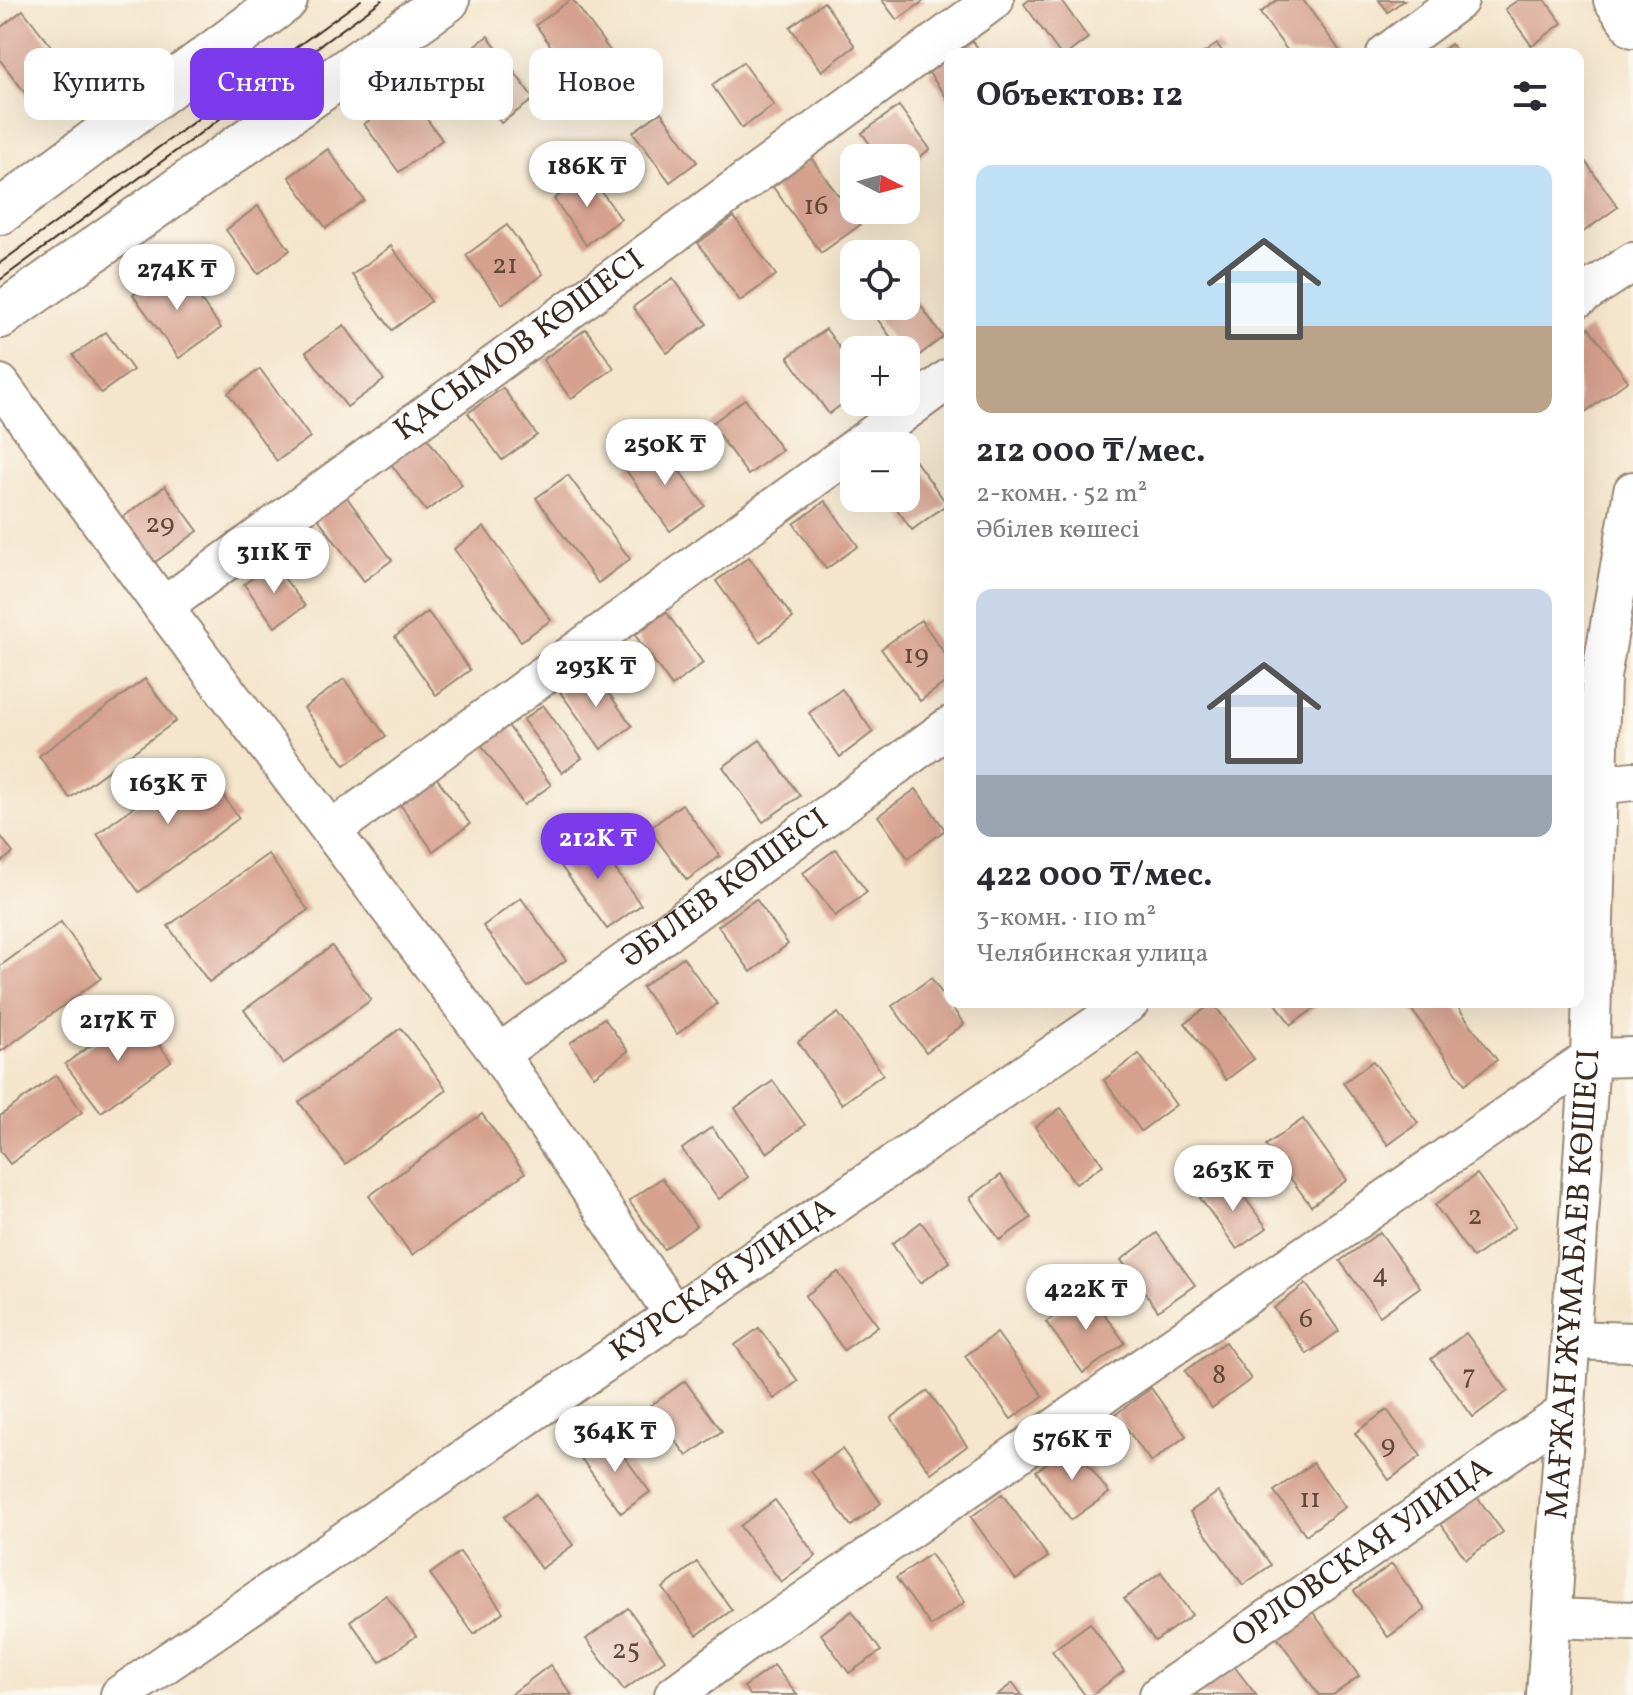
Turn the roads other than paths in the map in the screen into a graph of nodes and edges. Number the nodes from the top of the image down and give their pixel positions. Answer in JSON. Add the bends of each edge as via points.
{"nodes":[{"id":1,"x":285,"y":0,"type":"edge"},
{"id":2,"x":447,"y":0,"type":"edge"},
{"id":3,"x":994,"y":0,"type":"edge"},
{"id":4,"x":1459,"y":0,"type":"edge"},
{"id":5,"x":1613,"y":0,"type":"edge"},
{"id":6,"x":1633,"y":28,"type":"edge"},
{"id":7,"x":1394,"y":48,"type":"edge"},
{"id":8,"x":0,"y":212,"type":"edge"},
{"id":9,"x":1633,"y":262,"type":"edge"},
{"id":10,"x":1584,"y":294,"type":"edge"},
{"id":11,"x":0,"y":316,"type":"edge"},
{"id":12,"x":944,"y":382,"type":"edge"},
{"id":13,"x":0,"y":384,"type":"edge"},
{"id":14,"x":877,"y":432,"type":"edge"},
{"id":15,"x":840,"y":460,"type":"edge"},
{"id":16,"x":1633,"y":491,"type":"edge"},
{"id":17,"x":163,"y":607,"type":"junction"},
{"id":18,"x":1589,"y":685,"type":"edge"},
{"id":19,"x":944,"y":730,"type":"edge"},
{"id":20,"x":1615,"y":783,"type":"edge"},
{"id":21,"x":332,"y":830,"type":"junction"},
{"id":22,"x":1121,"y":1008,"type":"edge"},
{"id":23,"x":499,"y":1054,"type":"junction"},
{"id":24,"x":1633,"y":1057,"type":"edge"},
{"id":25,"x":1590,"y":1058,"type":"junction"},
{"id":26,"x":675,"y":1316,"type":"junction"},
{"id":27,"x":1571,"y":1340,"type":"junction"},
{"id":28,"x":1633,"y":1342,"type":"edge"},
{"id":29,"x":1566,"y":1412,"type":"junction"},
{"id":30,"x":1552,"y":1618,"type":"junction"},
{"id":31,"x":1633,"y":1621,"type":"edge"},
{"id":32,"x":120,"y":1695,"type":"edge"},
{"id":33,"x":674,"y":1695,"type":"edge"},
{"id":34,"x":1159,"y":1695,"type":"edge"},
{"id":35,"x":1546,"y":1695,"type":"edge"}],
"edges":[{"from":1,"to":8,"type":"main road"},
{"from":2,"to":11,"type":"main road"},
{"from":3,"to":17,"type":"street","name":"ҚАСЫМОВ КӨШЕСІ"},
{"from":4,"to":7,"type":"street"},
{"from":5,"to":6,"type":"street"},
{"from":9,"to":10,"type":"street"},
{"from":12,"to":14,"type":"street"},
{"from":13,"to":17,"type":"street"},
{"from":15,"to":21,"type":"street"},
{"from":16,"to":18,"type":"street","name":"МАҒЖАН ЖҰМАБАЕВ КӨШЕСІ"},
{"from":17,"to":21,"type":"street"},
{"from":18,"to":20,"type":"street","name":"МАҒЖАН ЖҰМАБАЕВ КӨШЕСІ"},
{"from":19,"to":23,"type":"street","name":"ӘБІЛЕВ КӨШЕСІ"},
{"from":20,"to":25,"type":"street","name":"МАҒЖАН ЖҰМАБАЕВ КӨШЕСІ"},
{"from":21,"to":23,"type":"street"},
{"from":22,"to":26,"type":"street","name":"КУРСКАЯ УЛИЦА"},
{"from":23,"to":26,"type":"street"},
{"from":24,"to":25,"type":"street"},
{"from":25,"to":27,"type":"street","name":"МАҒЖАН ЖҰМАБАЕВ КӨШЕСІ"},
{"from":25,"to":33,"type":"street"},
{"from":26,"to":32,"type":"street","name":"КУРСКАЯ УЛИЦА"},
{"from":27,"to":28,"type":"street"},
{"from":27,"to":29,"type":"street","name":"МАҒЖАН ЖҰМАБАЕВ КӨШЕСІ"},
{"from":29,"to":30,"type":"street","name":"МАҒЖАН ЖҰМАБАЕВ КӨШЕСІ"},
{"from":29,"to":34,"type":"street","name":"ОРЛОВСКАЯ УЛИЦА"},
{"from":30,"to":31,"type":"street"},
{"from":30,"to":35,"type":"street","name":"МАҒЖАН ЖҰМАБАЕВ КӨШЕСІ"}]}
